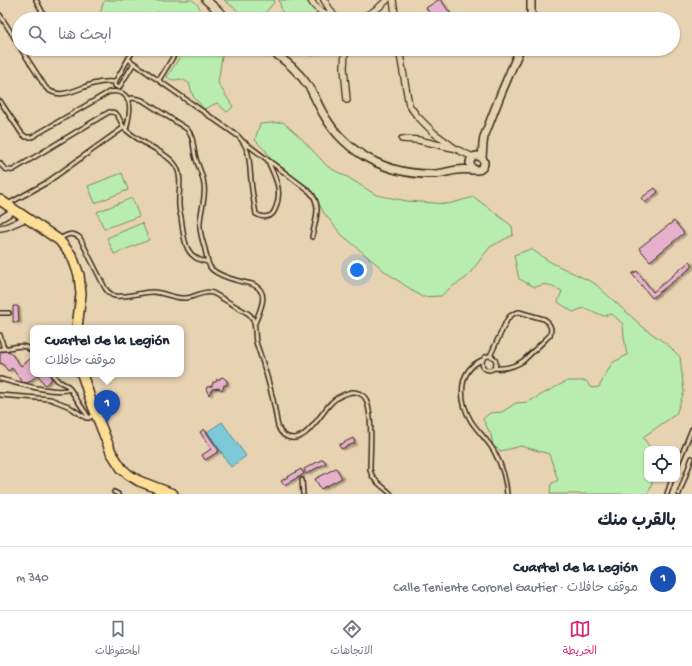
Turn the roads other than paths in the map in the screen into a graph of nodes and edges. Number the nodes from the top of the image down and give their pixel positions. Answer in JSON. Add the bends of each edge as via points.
{"nodes":[{"id":1,"x":36,"y":0,"type":"edge"},
{"id":2,"x":206,"y":0,"type":"edge"},
{"id":3,"x":311,"y":0,"type":"edge"},
{"id":4,"x":324,"y":0,"type":"edge"},
{"id":5,"x":387,"y":0,"type":"edge"},
{"id":6,"x":393,"y":0,"type":"edge"},
{"id":7,"x":531,"y":0,"type":"edge"},
{"id":8,"x":42,"y":12,"type":"edge"},
{"id":9,"x":220,"y":12,"type":"edge"},
{"id":10,"x":322,"y":12,"type":"edge"},
{"id":11,"x":332,"y":12,"type":"edge"},
{"id":12,"x":373,"y":12,"type":"edge"},
{"id":13,"x":395,"y":12,"type":"edge"},
{"id":14,"x":531,"y":12,"type":"edge"},
{"id":15,"x":0,"y":15,"type":"edge"},
{"id":16,"x":12,"y":34,"type":"edge"},
{"id":17,"x":25,"y":56,"type":"edge"},
{"id":18,"x":130,"y":56,"type":"edge"},
{"id":19,"x":174,"y":56,"type":"edge"},
{"id":20,"x":278,"y":56,"type":"edge"},
{"id":21,"x":345,"y":56,"type":"edge"},
{"id":22,"x":400,"y":56,"type":"edge"},
{"id":23,"x":517,"y":56,"type":"edge"},
{"id":24,"x":128,"y":59,"type":"junction"},
{"id":25,"x":134,"y":63,"type":"junction"},
{"id":26,"x":159,"y":80,"type":"junction"},
{"id":27,"x":115,"y":82,"type":"junction"},
{"id":28,"x":118,"y":90,"type":"junction"},
{"id":29,"x":127,"y":99,"type":"junction"},
{"id":30,"x":347,"y":100,"type":"dead end"},
{"id":31,"x":0,"y":101,"type":"edge"},
{"id":32,"x":124,"y":129,"type":"junction"},
{"id":33,"x":402,"y":139,"type":"dead end"},
{"id":34,"x":244,"y":142,"type":"junction"},
{"id":35,"x":483,"y":144,"type":"junction"},
{"id":36,"x":456,"y":149,"type":"junction"},
{"id":37,"x":472,"y":158,"type":"junction"},
{"id":38,"x":482,"y":158,"type":"junction"},
{"id":39,"x":266,"y":159,"type":"junction"},
{"id":40,"x":0,"y":163,"type":"edge"},
{"id":41,"x":458,"y":170,"type":"junction"},
{"id":42,"x":475,"y":170,"type":"junction"},
{"id":43,"x":3,"y":203,"type":"edge"},
{"id":44,"x":15,"y":210,"type":"junction"},
{"id":45,"x":26,"y":218,"type":"junction"},
{"id":46,"x":0,"y":219,"type":"edge"},
{"id":47,"x":0,"y":228,"type":"edge"},
{"id":48,"x":312,"y":237,"type":"dead end"},
{"id":49,"x":59,"y":240,"type":"junction"},
{"id":50,"x":208,"y":262,"type":"junction"},
{"id":51,"x":0,"y":313,"type":"edge"},
{"id":52,"x":9,"y":314,"type":"dead end"},
{"id":53,"x":77,"y":325,"type":"edge"},
{"id":54,"x":254,"y":325,"type":"junction"},
{"id":55,"x":0,"y":335,"type":"edge"},
{"id":56,"x":0,"y":349,"type":"edge"},
{"id":57,"x":4,"y":349,"type":"junction"},
{"id":58,"x":30,"y":349,"type":"edge"},
{"id":59,"x":490,"y":356,"type":"junction"},
{"id":60,"x":482,"y":360,"type":"junction"},
{"id":61,"x":494,"y":368,"type":"junction"},
{"id":62,"x":55,"y":377,"type":"edge"},
{"id":63,"x":83,"y":377,"type":"edge"},
{"id":64,"x":0,"y":379,"type":"edge"},
{"id":65,"x":70,"y":389,"type":"junction"},
{"id":66,"x":0,"y":395,"type":"edge"},
{"id":67,"x":93,"y":416,"type":"junction"},
{"id":68,"x":692,"y":429,"type":"edge"},
{"id":69,"x":692,"y":458,"type":"edge"},
{"id":70,"x":680,"y":459,"type":"edge"},
{"id":71,"x":302,"y":480,"type":"dead end"},
{"id":72,"x":671,"y":482,"type":"edge"},
{"id":73,"x":114,"y":492,"type":"dead end"},
{"id":74,"x":162,"y":492,"type":"edge"},
{"id":75,"x":118,"y":494,"type":"edge"},
{"id":76,"x":174,"y":494,"type":"edge"},
{"id":77,"x":303,"y":494,"type":"edge"},
{"id":78,"x":391,"y":494,"type":"edge"},
{"id":79,"x":506,"y":494,"type":"edge"},
{"id":80,"x":667,"y":494,"type":"edge"},
{"id":81,"x":679,"y":494,"type":"edge"}],
"edges":[{"from":1,"to":8,"type":"lane"},
{"from":2,"to":9,"type":"street"},
{"from":3,"to":10,"type":"street"},
{"from":4,"to":11,"type":"street"},
{"from":5,"to":12,"type":"street"},
{"from":6,"to":13,"type":"street"},
{"from":7,"to":14,"type":"street"},
{"from":15,"to":16,"type":"lane"},
{"from":17,"to":27,"type":"lane","via":[[46,88],[55,94],[100,82]]},
{"from":18,"to":24,"type":"lane"},
{"from":19,"to":26,"type":"lane"},
{"from":20,"to":41,"type":"street","via":[[298,73],[310,88],[333,129],[361,155],[388,167],[416,173],[435,174]]},
{"from":21,"to":30,"type":"street"},
{"from":22,"to":36,"type":"street","via":[[409,104],[424,124]]},
{"from":23,"to":35,"type":"street"},
{"from":24,"to":25,"type":"lane"},
{"from":24,"to":27,"type":"lane"},
{"from":25,"to":26,"type":"lane"},
{"from":25,"to":28,"type":"lane"},
{"from":26,"to":34,"type":"lane"},
{"from":27,"to":28,"type":"lane"},
{"from":28,"to":29,"type":"lane"},
{"from":28,"to":31,"type":"lane","via":[[109,92],[32,137],[22,134]]},
{"from":29,"to":32,"type":"lane","via":[[130,107]]},
{"from":29,"to":50,"type":"lane","via":[[142,100],[187,129],[192,138],[204,185],[200,226]]},
{"from":32,"to":40,"type":"lane","via":[[116,113],[109,112],[13,170],[4,169]]},
{"from":32,"to":43,"type":"lane","via":[[46,183]]},
{"from":32,"to":50,"type":"lane","via":[[167,156],[175,164],[179,174],[179,205],[185,242],[195,258]]},
{"from":33,"to":36,"type":"street"},
{"from":34,"to":39,"type":"lane"},
{"from":34,"to":39,"type":"lane","via":[[249,157],[256,214],[262,217],[273,213],[279,197],[279,187]]},
{"from":35,"to":37,"type":"street"},
{"from":35,"to":38,"type":"street"},
{"from":36,"to":37,"type":"street"},
{"from":37,"to":38,"type":"street"},
{"from":37,"to":41,"type":"street"},
{"from":37,"to":42,"type":"street","via":[[471,166]]},
{"from":38,"to":42,"type":"street","via":[[483,165]]},
{"from":39,"to":48,"type":"lane","via":[[314,197],[318,210]]},
{"from":41,"to":42,"type":"street"},
{"from":43,"to":44,"type":"main road"},
{"from":44,"to":45,"type":"main road"},
{"from":44,"to":46,"type":"street"},
{"from":45,"to":47,"type":"street"},
{"from":45,"to":49,"type":"main road"},
{"from":49,"to":53,"type":"main road","via":[[72,256],[79,275],[81,294]]},
{"from":49,"to":54,"type":"lane","via":[[71,234],[80,238],[105,288],[114,296],[152,292],[180,298],[209,292],[249,314]]},
{"from":50,"to":54,"type":"lane","via":[[213,271],[252,284],[261,291],[262,305]]},
{"from":51,"to":52,"type":"lane"},
{"from":54,"to":78,"type":"lane","via":[[256,342],[282,434],[300,437],[314,425],[332,401],[351,392],[361,394],[367,402],[370,419],[370,473]]},
{"from":55,"to":57,"type":"lane"},
{"from":56,"to":57,"type":"lane"},
{"from":57,"to":58,"type":"lane","via":[[22,346]]},
{"from":59,"to":60,"type":"lane"},
{"from":59,"to":61,"type":"lane","via":[[496,361]]},
{"from":59,"to":61,"type":"lane","via":[[507,320],[513,314],[519,312],[544,319],[549,323],[551,329],[548,337],[523,361],[509,368]]},
{"from":60,"to":61,"type":"lane","via":[[485,369]]},
{"from":60,"to":79,"type":"lane","via":[[470,368],[464,377],[464,402],[468,416],[498,458],[504,473]]},
{"from":62,"to":65,"type":"lane"},
{"from":63,"to":67,"type":"main road"},
{"from":64,"to":65,"type":"lane","via":[[58,391]]},
{"from":65,"to":67,"type":"lane"},
{"from":66,"to":67,"type":"lane","via":[[50,400],[68,406],[83,417]]},
{"from":67,"to":74,"type":"main road","via":[[122,469]]},
{"from":68,"to":70,"type":"lane"},
{"from":69,"to":81,"type":"lane"},
{"from":71,"to":77,"type":"lane"},
{"from":72,"to":80,"type":"lane"},
{"from":73,"to":75,"type":"lane"},
{"from":74,"to":76,"type":"main road"}]}
